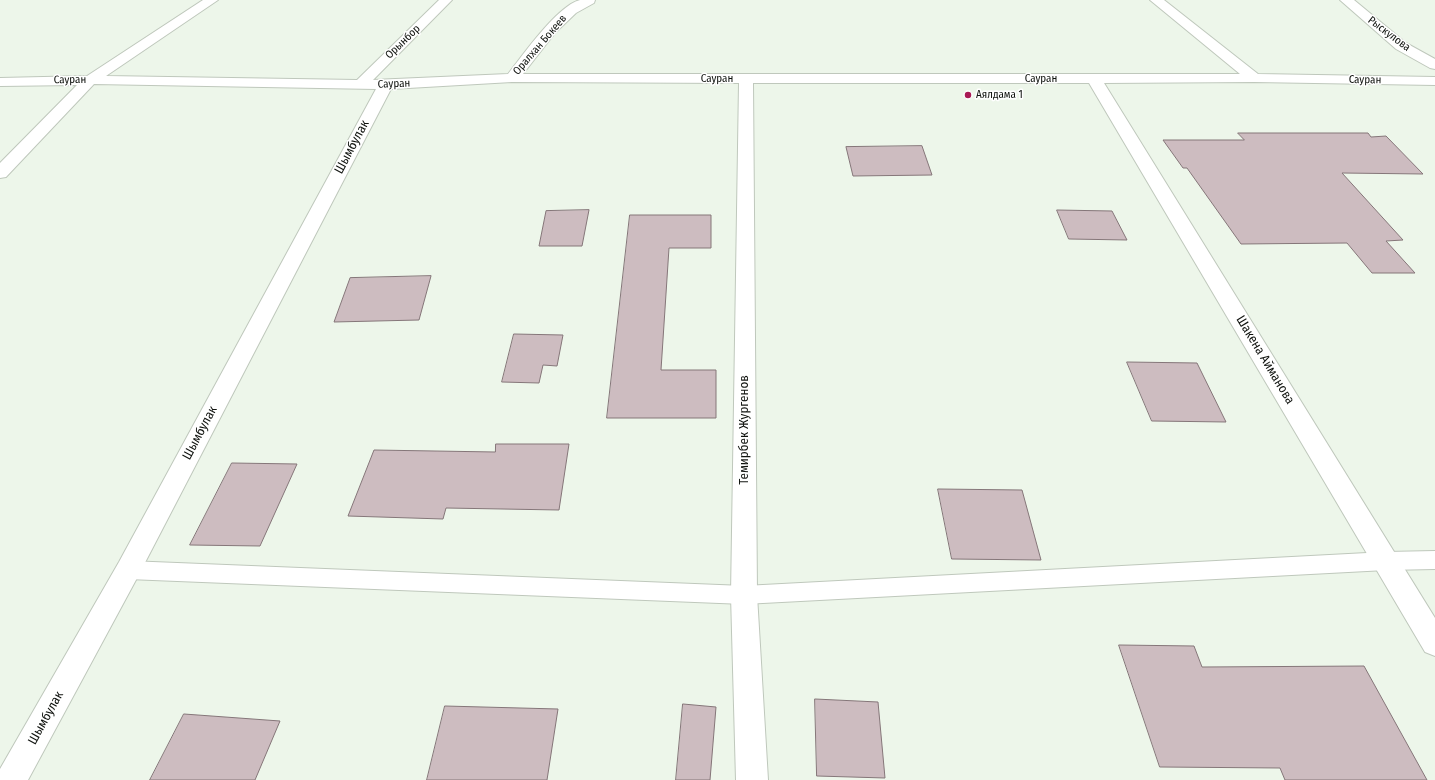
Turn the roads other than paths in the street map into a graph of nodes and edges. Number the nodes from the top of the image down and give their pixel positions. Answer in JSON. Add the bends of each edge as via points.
{"nodes":[{"id":1,"x":212,"y":0,"type":"edge"},
{"id":2,"x":446,"y":0,"type":"edge"},
{"id":3,"x":589,"y":0,"type":"edge"},
{"id":4,"x":1156,"y":0,"type":"edge"},
{"id":5,"x":1346,"y":0,"type":"edge"},
{"id":6,"x":1435,"y":65,"type":"edge"},
{"id":7,"x":512,"y":78,"type":"junction"},
{"id":8,"x":1094,"y":78,"type":"junction"},
{"id":9,"x":1254,"y":78,"type":"junction"},
{"id":10,"x":746,"y":79,"type":"junction"},
{"id":11,"x":90,"y":80,"type":"junction"},
{"id":12,"x":1435,"y":81,"type":"edge"},
{"id":13,"x":0,"y":82,"type":"edge"},
{"id":14,"x":360,"y":85,"type":"junction"},
{"id":15,"x":386,"y":85,"type":"junction"},
{"id":16,"x":0,"y":173,"type":"edge"},
{"id":17,"x":1435,"y":560,"type":"edge"},
{"id":18,"x":1386,"y":561,"type":"junction"},
{"id":19,"x":128,"y":570,"type":"junction"},
{"id":20,"x":744,"y":595,"type":"junction"},
{"id":21,"x":1435,"y":643,"type":"edge"},
{"id":22,"x":11,"y":780,"type":"edge"},
{"id":23,"x":752,"y":780,"type":"edge"}],
"edges":[{"from":1,"to":11,"type":"street"},
{"from":2,"to":14,"type":"street","name":"Орынбор"},
{"from":3,"to":7,"type":"street","name":"Оралхан Бокеев","via":[[571,10],[550,30]]},
{"from":4,"to":9,"type":"street"},
{"from":5,"to":6,"type":"street","name":"Рыскулова","via":[[1401,46]]},
{"from":7,"to":10,"type":"street","name":"Сауран"},
{"from":7,"to":15,"type":"street","name":"Сауран"},
{"from":8,"to":9,"type":"street","name":"Сауран"},
{"from":8,"to":10,"type":"street","name":"Сауран"},
{"from":8,"to":18,"type":"street","name":"Шакена Айманова"},
{"from":9,"to":12,"type":"street","name":"Сауран"},
{"from":10,"to":20,"type":"street","name":"Темирбек Жургенов"},
{"from":11,"to":13,"type":"street","name":"Сауран"},
{"from":11,"to":14,"type":"street","name":"Сауран"},
{"from":11,"to":16,"type":"street"},
{"from":14,"to":15,"type":"street","name":"Сауран"},
{"from":15,"to":19,"type":"street","name":"Шымбулак"},
{"from":17,"to":18,"type":"lane"},
{"from":18,"to":20,"type":"lane"},
{"from":18,"to":21,"type":"street","name":"Шакена Айманова"},
{"from":19,"to":20,"type":"lane"},
{"from":19,"to":22,"type":"street","name":"Шымбулак"},
{"from":20,"to":23,"type":"street","name":"Темирбек Жургенов"}]}
